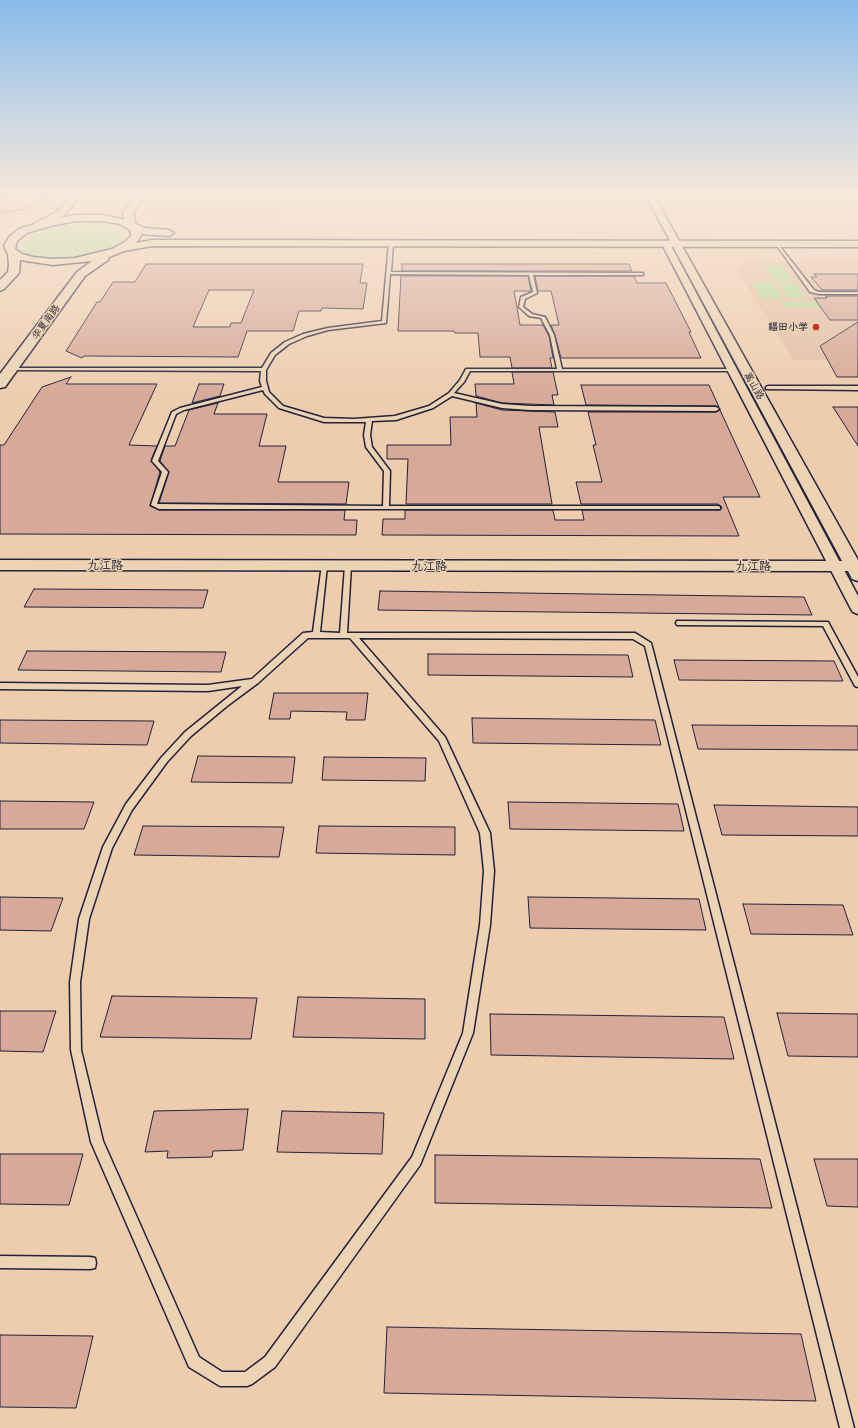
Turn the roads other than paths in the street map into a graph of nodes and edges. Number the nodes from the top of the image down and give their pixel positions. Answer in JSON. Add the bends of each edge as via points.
{"nodes":[{"id":1,"x":14,"y":263,"type":"edge"},
{"id":2,"x":98,"y":263,"type":"edge"},
{"id":3,"x":390,"y":263,"type":"edge"},
{"id":4,"x":686,"y":263,"type":"edge"},
{"id":5,"x":688,"y":263,"type":"edge"},
{"id":6,"x":690,"y":263,"type":"edge"},
{"id":7,"x":790,"y":263,"type":"edge"},
{"id":8,"x":389,"y":273,"type":"junction"},
{"id":9,"x":531,"y":274,"type":"junction"},
{"id":10,"x":642,"y":274,"type":"dead end"},
{"id":11,"x":0,"y":287,"type":"edge"},
{"id":12,"x":858,"y":293,"type":"edge"},
{"id":13,"x":11,"y":369,"type":"junction"},
{"id":14,"x":264,"y":370,"type":"junction"},
{"id":15,"x":560,"y":370,"type":"junction"},
{"id":16,"x":733,"y":370,"type":"junction"},
{"id":17,"x":1,"y":381,"type":"edge"},
{"id":18,"x":265,"y":388,"type":"junction"},
{"id":19,"x":768,"y":388,"type":"junction"},
{"id":20,"x":858,"y":388,"type":"edge"},
{"id":21,"x":451,"y":394,"type":"junction"},
{"id":22,"x":716,"y":409,"type":"dead end"},
{"id":23,"x":369,"y":420,"type":"junction"},
{"id":24,"x":823,"y":485,"type":"dead end"},
{"id":25,"x":386,"y":507,"type":"junction"},
{"id":26,"x":718,"y":508,"type":"dead end"},
{"id":27,"x":0,"y":556,"type":"edge"},
{"id":28,"x":849,"y":564,"type":"edge"},
{"id":29,"x":0,"y":565,"type":"edge"},
{"id":30,"x":324,"y":566,"type":"junction"},
{"id":31,"x":348,"y":566,"type":"junction"},
{"id":32,"x":858,"y":609,"type":"edge"},
{"id":33,"x":680,"y":623,"type":"dead end"},
{"id":34,"x":316,"y":636,"type":"junction"},
{"id":35,"x":348,"y":636,"type":"junction"},
{"id":36,"x":255,"y":681,"type":"junction"},
{"id":37,"x":858,"y":684,"type":"edge"},
{"id":38,"x":0,"y":686,"type":"edge"},
{"id":39,"x":0,"y":1262,"type":"edge"},
{"id":40,"x":90,"y":1263,"type":"dead end"},
{"id":41,"x":847,"y":1428,"type":"edge"}],
"edges":[{"from":1,"to":11,"type":"main road","via":[[13,273]]},
{"from":2,"to":13,"type":"main road","name":"华夏南路","via":[[81,274]]},
{"from":3,"to":8,"type":"lane"},
{"from":4,"to":16,"type":"street"},
{"from":5,"to":28,"type":"street","name":"嵩山路"},
{"from":6,"to":19,"type":"street","name":"嵩山路"},
{"from":7,"to":12,"type":"lane","via":[[812,291]]},
{"from":8,"to":9,"type":"lane"},
{"from":8,"to":14,"type":"lane","via":[[384,322],[328,329],[305,335],[273,354]]},
{"from":9,"to":10,"type":"lane"},
{"from":9,"to":15,"type":"lane","via":[[535,293],[523,298],[521,307],[531,315],[543,317],[552,335]]},
{"from":13,"to":14,"type":"lane"},
{"from":13,"to":17,"type":"main road","name":"华夏南路"},
{"from":14,"to":18,"type":"lane"},
{"from":15,"to":16,"type":"lane"},
{"from":15,"to":21,"type":"lane","via":[[468,370]]},
{"from":16,"to":28,"type":"street"},
{"from":18,"to":23,"type":"lane","via":[[281,407],[324,420]]},
{"from":18,"to":25,"type":"lane","via":[[174,413],[155,461],[165,472],[154,505]]},
{"from":19,"to":20,"type":"lane"},
{"from":19,"to":24,"type":"street","name":"嵩山路"},
{"from":21,"to":22,"type":"lane","via":[[502,406],[530,408]]},
{"from":21,"to":23,"type":"lane","via":[[431,406],[396,418]]},
{"from":23,"to":25,"type":"lane","via":[[368,447],[387,471]]},
{"from":25,"to":26,"type":"lane"},
{"from":27,"to":28,"type":"street","name":"九江路"},
{"from":28,"to":31,"type":"street","name":"九江路"},
{"from":28,"to":32,"type":"street"},
{"from":29,"to":30,"type":"street","name":"九江路"},
{"from":30,"to":31,"type":"street","name":"九江路"},
{"from":30,"to":34,"type":"lane"},
{"from":31,"to":35,"type":"lane"},
{"from":33,"to":37,"type":"lane","via":[[825,624]]},
{"from":34,"to":35,"type":"lane"},
{"from":34,"to":36,"type":"lane","via":[[306,636]]},
{"from":35,"to":36,"type":"lane","via":[[442,739],[485,833],[489,871],[485,925],[468,1033],[411,1168],[270,1362],[247,1379],[220,1379],[194,1362],[96,1142],[76,1050],[75,982],[84,919],[108,847],[128,806],[188,734]]},
{"from":35,"to":41,"type":"lane","via":[[635,636],[648,646]]},
{"from":36,"to":38,"type":"lane","via":[[208,688]]},
{"from":39,"to":40,"type":"lane"}]}
